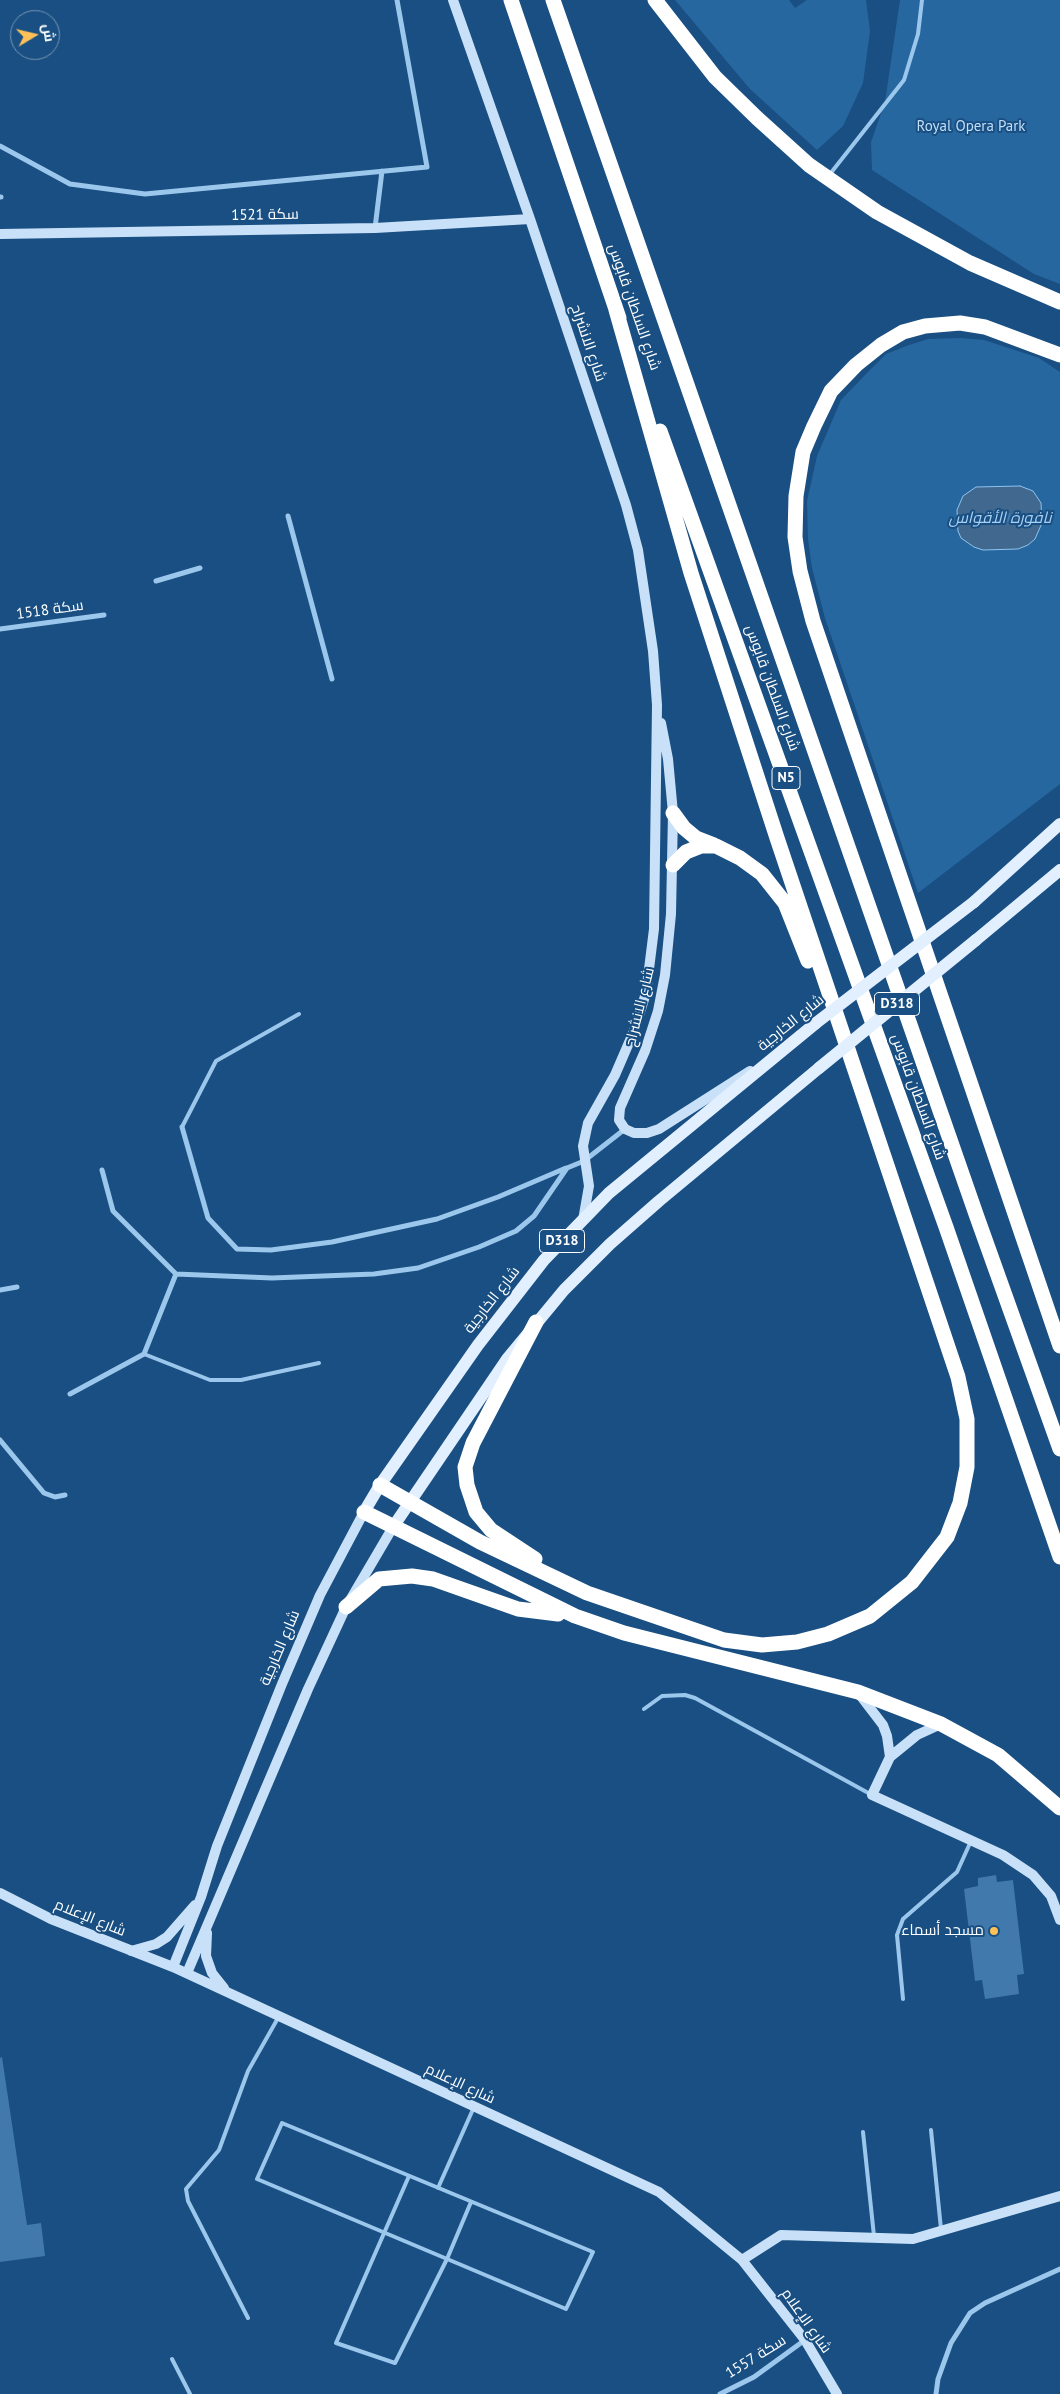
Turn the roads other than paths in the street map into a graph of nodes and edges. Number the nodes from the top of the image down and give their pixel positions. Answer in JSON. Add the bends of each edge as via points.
{"nodes":[{"id":1,"x":397,"y":0,"type":"edge"},
{"id":2,"x":453,"y":0,"type":"edge"},
{"id":3,"x":511,"y":0,"type":"edge"},
{"id":4,"x":553,"y":0,"type":"edge"},
{"id":5,"x":656,"y":0,"type":"edge"},
{"id":6,"x":922,"y":0,"type":"edge"},
{"id":7,"x":0,"y":146,"type":"edge"},
{"id":8,"x":382,"y":171,"type":"junction"},
{"id":9,"x":827,"y":178,"type":"junction"},
{"id":10,"x":530,"y":219,"type":"junction"},
{"id":11,"x":375,"y":228,"type":"junction"},
{"id":12,"x":0,"y":234,"type":"edge"},
{"id":13,"x":1060,"y":302,"type":"edge"},
{"id":14,"x":616,"y":310,"type":"junction"},
{"id":15,"x":1060,"y":357,"type":"edge"},
{"id":16,"x":288,"y":516,"type":"dead end"},
{"id":17,"x":200,"y":568,"type":"dead end"},
{"id":18,"x":156,"y":581,"type":"dead end"},
{"id":19,"x":104,"y":615,"type":"dead end"},
{"id":20,"x":0,"y":629,"type":"edge"},
{"id":21,"x":332,"y":679,"type":"dead end"},
{"id":22,"x":657,"y":705,"type":"junction"},
{"id":23,"x":656,"y":756,"type":"junction"},
{"id":24,"x":673,"y":813,"type":"junction"},
{"id":25,"x":1060,"y":824,"type":"edge"},
{"id":26,"x":716,"y":846,"type":"junction"},
{"id":27,"x":673,"y":865,"type":"junction"},
{"id":28,"x":1060,"y":870,"type":"edge"},
{"id":29,"x":299,"y":1014,"type":"dead end"},
{"id":30,"x":784,"y":1050,"type":"junction"},
{"id":31,"x":850,"y":1054,"type":"junction"},
{"id":32,"x":182,"y":1127,"type":"joint"},
{"id":33,"x":625,"y":1128,"type":"junction"},
{"id":34,"x":584,"y":1161,"type":"junction"},
{"id":35,"x":567,"y":1168,"type":"junction"},
{"id":36,"x":102,"y":1170,"type":"dead end"},
{"id":37,"x":583,"y":1220,"type":"junction"},
{"id":38,"x":176,"y":1274,"type":"junction"},
{"id":39,"x":16,"y":1287,"type":"dead end"},
{"id":40,"x":0,"y":1290,"type":"edge"},
{"id":41,"x":536,"y":1322,"type":"junction"},
{"id":42,"x":1060,"y":1346,"type":"edge"},
{"id":43,"x":144,"y":1354,"type":"junction"},
{"id":44,"x":320,"y":1363,"type":"dead end"},
{"id":45,"x":70,"y":1394,"type":"dead end"},
{"id":46,"x":0,"y":1440,"type":"edge"},
{"id":47,"x":1060,"y":1449,"type":"edge"},
{"id":48,"x":380,"y":1485,"type":"junction"},
{"id":49,"x":65,"y":1495,"type":"dead end"},
{"id":50,"x":410,"y":1502,"type":"junction"},
{"id":51,"x":364,"y":1512,"type":"junction"},
{"id":52,"x":393,"y":1527,"type":"junction"},
{"id":53,"x":1060,"y":1556,"type":"edge"},
{"id":54,"x":587,"y":1593,"type":"junction"},
{"id":55,"x":346,"y":1606,"type":"junction"},
{"id":56,"x":575,"y":1616,"type":"junction"},
{"id":57,"x":858,"y":1692,"type":"junction"},
{"id":58,"x":644,"y":1709,"type":"dead end"},
{"id":59,"x":941,"y":1724,"type":"junction"},
{"id":60,"x":890,"y":1757,"type":"junction"},
{"id":61,"x":872,"y":1795,"type":"junction"},
{"id":62,"x":1060,"y":1808,"type":"edge"},
{"id":63,"x":970,"y":1841,"type":"junction"},
{"id":64,"x":0,"y":1893,"type":"edge"},
{"id":65,"x":201,"y":1897,"type":"junction"},
{"id":66,"x":210,"y":1917,"type":"junction"},
{"id":67,"x":1060,"y":1920,"type":"edge"},
{"id":68,"x":131,"y":1951,"type":"junction"},
{"id":69,"x":173,"y":1967,"type":"junction"},
{"id":70,"x":187,"y":1973,"type":"junction"},
{"id":71,"x":227,"y":1992,"type":"junction"},
{"id":72,"x":903,"y":1999,"type":"dead end"},
{"id":73,"x":279,"y":2016,"type":"junction"},
{"id":74,"x":474,"y":2107,"type":"junction"},
{"id":75,"x":931,"y":2130,"type":"dead end"},
{"id":76,"x":863,"y":2132,"type":"dead end"},
{"id":77,"x":409,"y":2176,"type":"junction"},
{"id":78,"x":438,"y":2188,"type":"junction"},
{"id":79,"x":1060,"y":2196,"type":"edge"},
{"id":80,"x":471,"y":2202,"type":"junction"},
{"id":81,"x":941,"y":2231,"type":"junction"},
{"id":82,"x":385,"y":2233,"type":"junction"},
{"id":83,"x":874,"y":2238,"type":"junction"},
{"id":84,"x":447,"y":2259,"type":"junction"},
{"id":85,"x":742,"y":2260,"type":"junction"},
{"id":86,"x":1060,"y":2269,"type":"edge"},
{"id":87,"x":248,"y":2318,"type":"dead end"},
{"id":88,"x":805,"y":2340,"type":"junction"},
{"id":89,"x":172,"y":2359,"type":"dead end"},
{"id":90,"x":190,"y":2394,"type":"edge"},
{"id":91,"x":720,"y":2394,"type":"edge"},
{"id":92,"x":837,"y":2394,"type":"edge"},
{"id":93,"x":936,"y":2394,"type":"edge"}],
"edges":[{"from":1,"to":8,"type":"street","via":[[427,167]]},
{"from":2,"to":10,"type":"street","name":"شارع الانشراح"},
{"from":3,"to":14,"type":"highway","name":"شارع السلطان قابوس","number":"N5"},
{"from":4,"to":47,"type":"highway","name":"شارع السلطان قابوس","number":"N5"},
{"from":5,"to":9,"type":"highway","via":[[715,76],[772,132]]},
{"from":6,"to":9,"type":"lane","via":[[918,34],[904,80]]},
{"from":7,"to":8,"type":"street","via":[[70,184],[145,194]]},
{"from":8,"to":11,"type":"street"},
{"from":9,"to":13,"type":"highway","via":[[877,212],[970,263]]},
{"from":10,"to":11,"type":"street","name":"سكة 1521"},
{"from":10,"to":22,"type":"street","name":"شارع الانشراح","via":[[612,460],[638,550],[648,609]]},
{"from":11,"to":12,"type":"street","name":"سكة 1521"},
{"from":14,"to":31,"type":"highway","via":[[691,573]]},
{"from":14,"to":53,"type":"highway","name":"شارع السلطان قابوس","number":"N5","via":[[946,1227]]},
{"from":15,"to":42,"type":"highway","via":[[986,327],[960,323],[903,332],[881,345],[856,365],[832,391],[814,426],[803,452],[796,496],[795,537],[813,621]]},
{"from":16,"to":21,"type":"street"},
{"from":17,"to":18,"type":"street"},
{"from":19,"to":20,"type":"street","name":"سكة 1518"},
{"from":22,"to":23,"type":"street","name":"شارع الانشراح"},
{"from":22,"to":24,"type":"street","name":"شارع الانشراح","via":[[668,759]]},
{"from":23,"to":24,"type":"street","via":[[663,794]]},
{"from":23,"to":34,"type":"street","name":"شارع الانشراح","via":[[654,929],[646,993],[615,1075],[588,1122],[583,1146]]},
{"from":24,"to":26,"type":"highway","via":[[696,838]]},
{"from":24,"to":27,"type":"street","name":"شارع الانشراح"},
{"from":25,"to":30,"type":"main road","name":"شارع الخارجية","number":"D318","bridge":true,"via":[[974,902]]},
{"from":26,"to":27,"type":"highway","via":[[701,846],[686,852]]},
{"from":26,"to":31,"type":"highway","via":[[762,874],[785,903],[816,984]]},
{"from":27,"to":33,"type":"street","name":"شارع الانشراح","via":[[665,975],[645,1051],[620,1108],[619,1120]]},
{"from":28,"to":41,"type":"main road","number":"D318","bridge":true,"via":[[610,1244]]},
{"from":29,"to":32,"type":"lane","via":[[216,1061]]},
{"from":30,"to":33,"type":"street","via":[[659,1129],[634,1133]]},
{"from":30,"to":37,"type":"main road","name":"شارع الخارجية","number":"D318","via":[[610,1193]]},
{"from":31,"to":54,"type":"highway","via":[[958,1377],[967,1419],[967,1467],[960,1503],[947,1537],[912,1582],[870,1616],[828,1634],[797,1642],[762,1645],[724,1640]]},
{"from":32,"to":35,"type":"street","via":[[208,1218],[237,1249],[270,1250],[332,1242],[437,1219],[498,1198]]},
{"from":33,"to":34,"type":"street"},
{"from":34,"to":35,"type":"street"},
{"from":34,"to":37,"type":"street","name":"شارع الانشراح","via":[[589,1186]]},
{"from":35,"to":38,"type":"street","via":[[534,1216],[516,1231],[418,1268],[374,1274],[272,1278]]},
{"from":36,"to":38,"type":"street","via":[[113,1211]]},
{"from":37,"to":48,"type":"main road","name":"شارع الخارجية","number":"D318","via":[[544,1260],[507,1306]]},
{"from":38,"to":43,"type":"street"},
{"from":39,"to":40,"type":"street"},
{"from":41,"to":50,"type":"main road","number":"D318","via":[[507,1359]]},
{"from":41,"to":54,"type":"highway","via":[[473,1443],[465,1467],[467,1485],[476,1512],[491,1530]]},
{"from":43,"to":44,"type":"lane","via":[[210,1380],[241,1380]]},
{"from":43,"to":45,"type":"street"},
{"from":46,"to":49,"type":"street","via":[[44,1493],[55,1497]]},
{"from":48,"to":50,"type":"highway"},
{"from":48,"to":51,"type":"main road","name":"شارع الخارجية","number":"D318"},
{"from":50,"to":52,"type":"main road","number":"D318"},
{"from":50,"to":54,"type":"highway","via":[[480,1542]]},
{"from":51,"to":52,"type":"highway"},
{"from":51,"to":65,"type":"street","name":"شارع الخارجية","number":"D318","via":[[320,1595],[282,1684],[217,1846]]},
{"from":52,"to":55,"type":"street","number":"D318"},
{"from":52,"to":56,"type":"highway"},
{"from":55,"to":56,"type":"highway","via":[[379,1579],[412,1576],[433,1579],[518,1609]]},
{"from":55,"to":66,"type":"street","number":"D318"},
{"from":56,"to":57,"type":"highway","via":[[624,1633]]},
{"from":57,"to":59,"type":"highway"},
{"from":57,"to":60,"type":"street","via":[[883,1725]]},
{"from":58,"to":61,"type":"lane","via":[[662,1696],[695,1698]]},
{"from":59,"to":60,"type":"street","via":[[917,1735]]},
{"from":59,"to":62,"type":"highway","via":[[998,1755]]},
{"from":60,"to":61,"type":"street"},
{"from":61,"to":63,"type":"street"},
{"from":63,"to":67,"type":"street","via":[[1003,1855],[1033,1875],[1051,1896]]},
{"from":63,"to":72,"type":"lane","via":[[957,1872],[903,1919],[897,1935]]},
{"from":64,"to":68,"type":"street","name":"شارع الإعلام","via":[[51,1919]]},
{"from":65,"to":68,"type":"street","via":[[168,1937]]},
{"from":65,"to":69,"type":"street","name":"شارع الخارجية","number":"D318"},
{"from":66,"to":70,"type":"street","number":"D318"},
{"from":66,"to":71,"type":"street","via":[[206,1956],[212,1973]]},
{"from":68,"to":69,"type":"street","name":"شارع الإعلام"},
{"from":69,"to":70,"type":"street","name":"شارع الإعلام"},
{"from":70,"to":71,"type":"street","name":"شارع الإعلام"},
{"from":71,"to":73,"type":"street","name":"شارع الإعلام"},
{"from":73,"to":74,"type":"street","name":"شارع الإعلام"},
{"from":73,"to":87,"type":"lane","via":[[248,2071],[219,2150],[186,2189],[188,2201]]},
{"from":74,"to":78,"type":"lane"},
{"from":74,"to":85,"type":"street","name":"شارع الإعلام","via":[[659,2192]]},
{"from":75,"to":81,"type":"lane"},
{"from":76,"to":83,"type":"lane"},
{"from":77,"to":78,"type":"lane"},
{"from":77,"to":82,"type":"lane"},
{"from":77,"to":82,"type":"lane","via":[[282,2123],[257,2178]]},
{"from":78,"to":80,"type":"lane"},
{"from":79,"to":81,"type":"street"},
{"from":80,"to":84,"type":"lane"},
{"from":80,"to":84,"type":"lane","via":[[593,2252],[566,2309]]},
{"from":81,"to":83,"type":"street","via":[[913,2239]]},
{"from":82,"to":84,"type":"lane"},
{"from":82,"to":84,"type":"lane","via":[[336,2343],[395,2363]]},
{"from":83,"to":85,"type":"street","via":[[781,2235]]},
{"from":85,"to":88,"type":"street","name":"شارع الإعلام"},
{"from":86,"to":93,"type":"street","via":[[970,2313],[951,2342]]},
{"from":88,"to":91,"type":"street","name":"سكة 1557","via":[[754,2377]]},
{"from":88,"to":92,"type":"street","name":"شارع الإعلام"},
{"from":89,"to":90,"type":"lane"}]}
